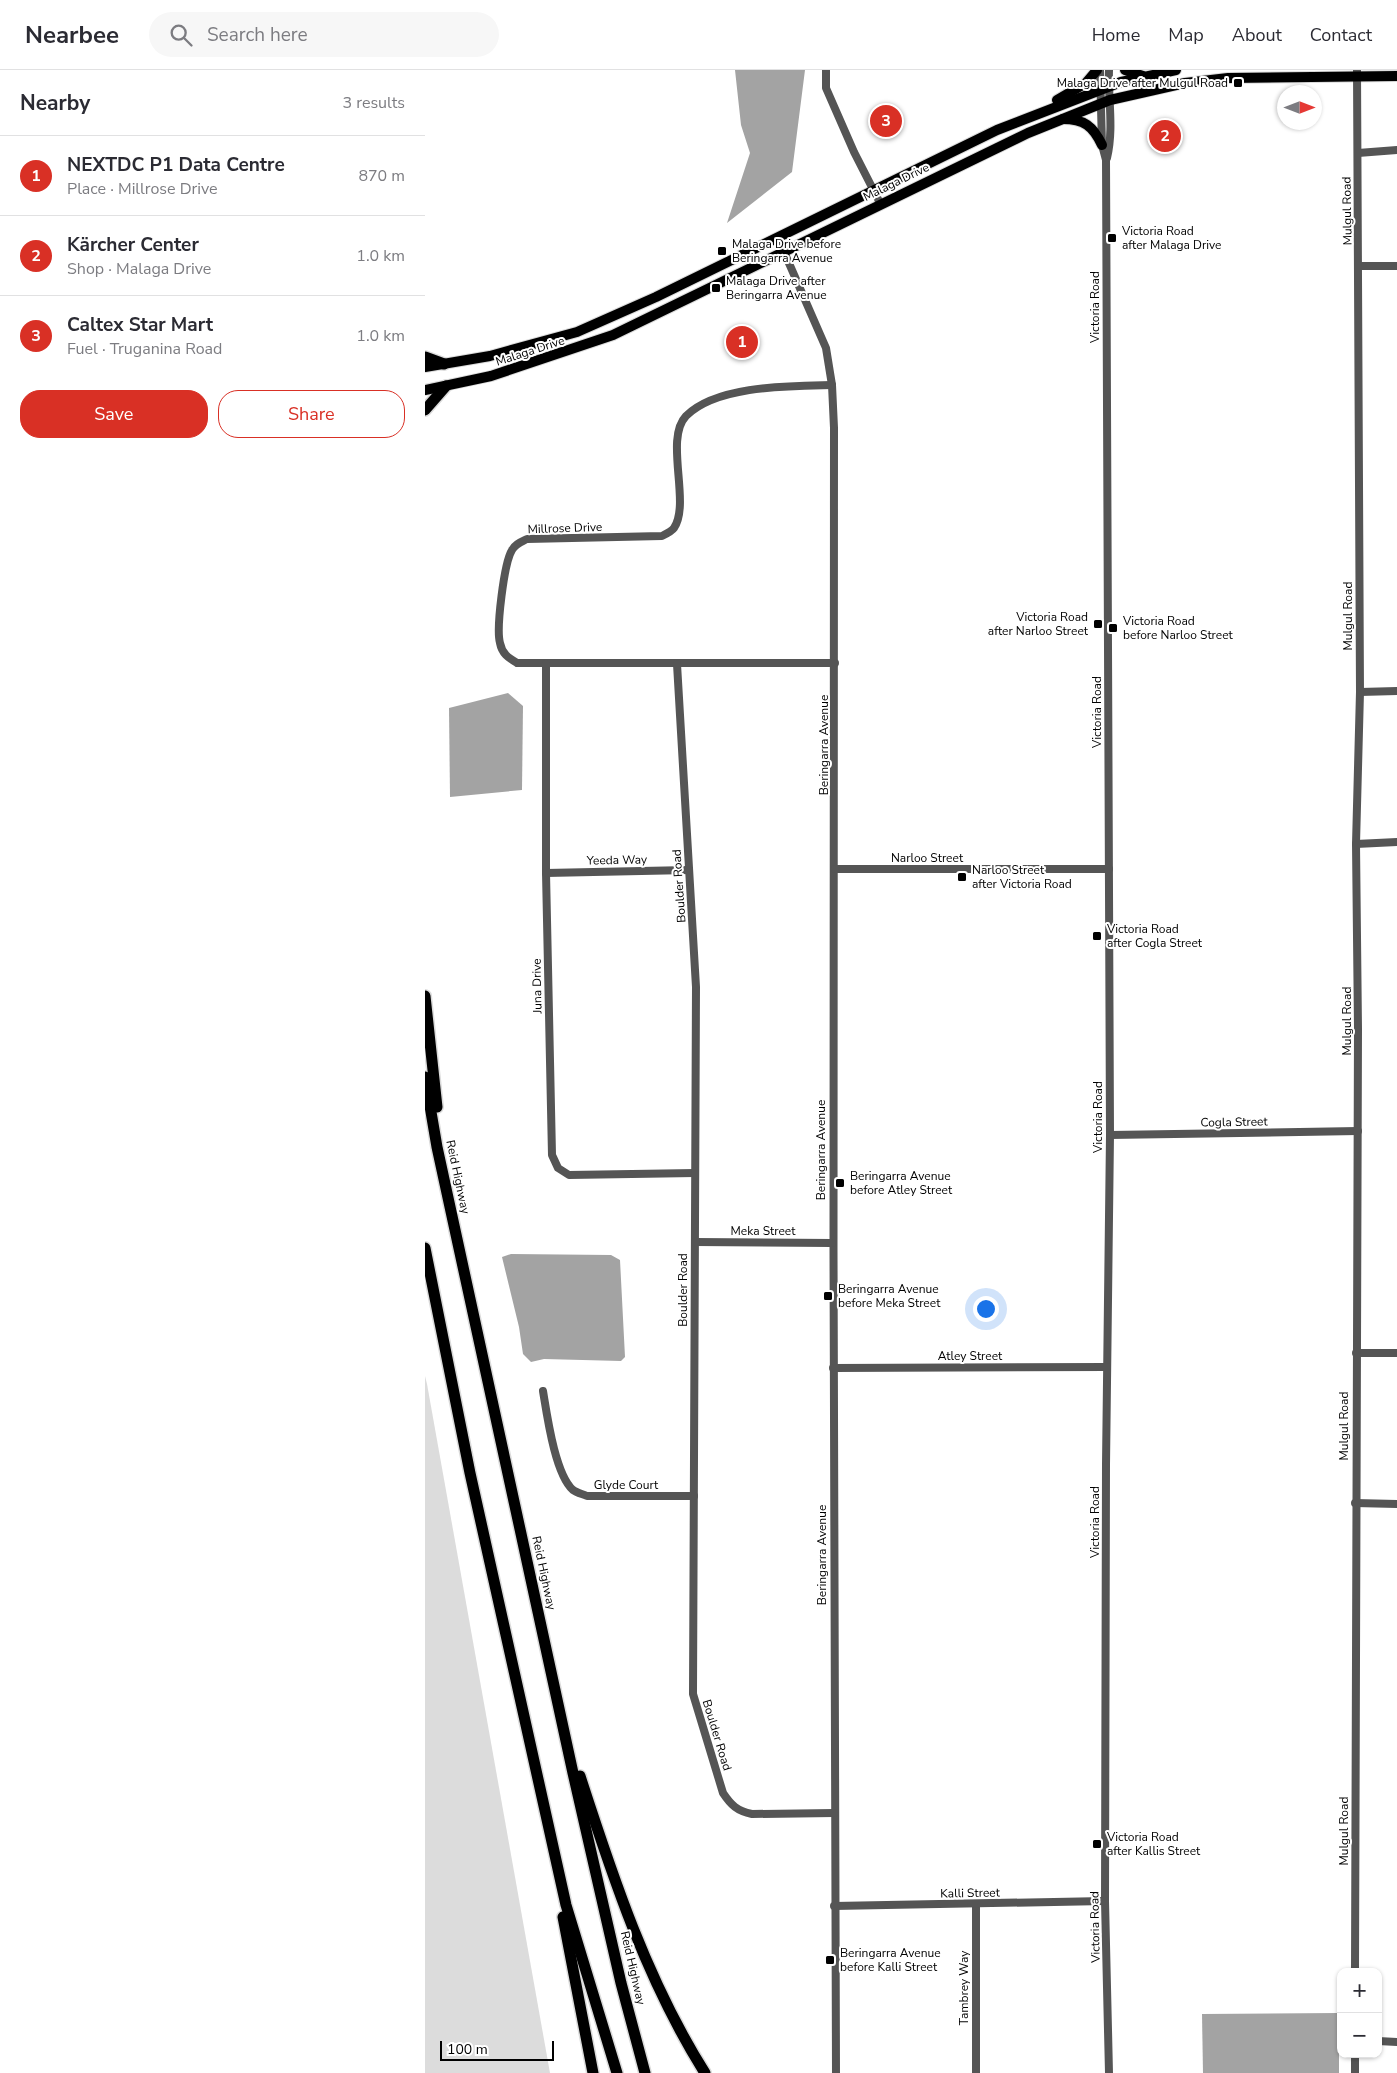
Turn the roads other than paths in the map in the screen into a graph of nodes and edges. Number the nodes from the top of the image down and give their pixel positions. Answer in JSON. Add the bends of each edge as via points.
{"nodes":[{"id":1,"x":826,"y":70,"type":"edge"},
{"id":2,"x":1099,"y":70,"type":"edge"},
{"id":3,"x":1109,"y":70,"type":"edge"},
{"id":4,"x":1125,"y":70,"type":"edge"},
{"id":5,"x":1176,"y":70,"type":"edge"},
{"id":6,"x":1357,"y":74,"type":"edge"},
{"id":7,"x":1143,"y":76,"type":"junction"},
{"id":8,"x":1397,"y":76,"type":"edge"},
{"id":9,"x":1105,"y":89,"type":"junction"},
{"id":10,"x":1106,"y":101,"type":"junction"},
{"id":11,"x":1034,"y":115,"type":"junction"},
{"id":12,"x":1058,"y":119,"type":"junction"},
{"id":13,"x":1102,"y":145,"type":"junction"},
{"id":14,"x":1397,"y":150,"type":"edge"},
{"id":15,"x":1358,"y":153,"type":"junction"},
{"id":16,"x":1106,"y":160,"type":"junction"},
{"id":17,"x":873,"y":190,"type":"junction"},
{"id":18,"x":880,"y":203,"type":"junction"},
{"id":19,"x":778,"y":238,"type":"junction"},
{"id":20,"x":784,"y":252,"type":"junction"},
{"id":21,"x":1359,"y":266,"type":"junction"},
{"id":22,"x":1397,"y":266,"type":"edge"},
{"id":23,"x":425,"y":357,"type":"edge"},
{"id":24,"x":444,"y":364,"type":"junction"},
{"id":25,"x":425,"y":367,"type":"edge"},
{"id":26,"x":832,"y":385,"type":"junction"},
{"id":27,"x":446,"y":386,"type":"junction"},
{"id":28,"x":425,"y":390,"type":"edge"},
{"id":29,"x":425,"y":410,"type":"edge"},
{"id":30,"x":835,"y":663,"type":"junction"},
{"id":31,"x":546,"y":664,"type":"junction"},
{"id":32,"x":677,"y":664,"type":"junction"},
{"id":33,"x":1397,"y":691,"type":"edge"},
{"id":34,"x":1359,"y":692,"type":"junction"},
{"id":35,"x":1397,"y":842,"type":"edge"},
{"id":36,"x":1356,"y":844,"type":"junction"},
{"id":37,"x":835,"y":869,"type":"junction"},
{"id":38,"x":1109,"y":869,"type":"junction"},
{"id":39,"x":689,"y":870,"type":"junction"},
{"id":40,"x":546,"y":873,"type":"junction"},
{"id":41,"x":425,"y":996,"type":"edge"},
{"id":42,"x":425,"y":1077,"type":"edge"},
{"id":43,"x":1358,"y":1131,"type":"junction"},
{"id":44,"x":1110,"y":1135,"type":"junction"},
{"id":45,"x":695,"y":1173,"type":"junction"},
{"id":46,"x":449,"y":1198,"type":"junction"},
{"id":47,"x":695,"y":1242,"type":"junction"},
{"id":48,"x":832,"y":1243,"type":"junction"},
{"id":49,"x":425,"y":1248,"type":"edge"},
{"id":50,"x":1356,"y":1353,"type":"junction"},
{"id":51,"x":1397,"y":1354,"type":"edge"},
{"id":52,"x":1107,"y":1367,"type":"junction"},
{"id":53,"x":833,"y":1368,"type":"junction"},
{"id":54,"x":543,"y":1391,"type":"dead end"},
{"id":55,"x":694,"y":1496,"type":"junction"},
{"id":56,"x":1355,"y":1503,"type":"junction"},
{"id":57,"x":1397,"y":1504,"type":"edge"},
{"id":58,"x":519,"y":1518,"type":"junction"},
{"id":59,"x":538,"y":1777,"type":"junction"},
{"id":60,"x":834,"y":1813,"type":"junction"},
{"id":61,"x":1105,"y":1901,"type":"junction"},
{"id":62,"x":976,"y":1904,"type":"junction"},
{"id":63,"x":834,"y":1906,"type":"junction"},
{"id":64,"x":1355,"y":1968,"type":"edge"},
{"id":65,"x":1382,"y":2041,"type":"edge"},
{"id":66,"x":1397,"y":2042,"type":"edge"},
{"id":67,"x":1355,"y":2058,"type":"edge"},
{"id":68,"x":593,"y":2073,"type":"edge"},
{"id":69,"x":617,"y":2073,"type":"edge"},
{"id":70,"x":645,"y":2073,"type":"edge"},
{"id":71,"x":705,"y":2073,"type":"edge"},
{"id":72,"x":836,"y":2073,"type":"edge"},
{"id":73,"x":976,"y":2073,"type":"edge"},
{"id":74,"x":1109,"y":2073,"type":"edge"},
{"id":75,"x":1355,"y":2073,"type":"edge"}],
"edges":[{"from":1,"to":17,"type":"street","via":[[826,88]]},
{"from":2,"to":9,"type":"street","name":"Victoria Road"},
{"from":2,"to":11,"type":"main road","via":[[1086,83],[1043,105]]},
{"from":3,"to":9,"type":"street","name":"Victoria Road"},
{"from":4,"to":7,"type":"main road"},
{"from":5,"to":7,"type":"main road","name":"Malaga Drive"},
{"from":6,"to":8,"type":"main road","name":"Malaga Drive"},
{"from":6,"to":10,"type":"main road","name":"Malaga Drive","via":[[1213,79]]},
{"from":6,"to":15,"type":"street","name":"Mulgul Road"},
{"from":7,"to":9,"type":"main road","name":"Malaga Drive"},
{"from":9,"to":10,"type":"street","name":"Victoria Road"},
{"from":9,"to":11,"type":"main road","name":"Malaga Drive"},
{"from":10,"to":12,"type":"main road","name":"Malaga Drive"},
{"from":10,"to":13,"type":"street","name":"Victoria Road"},
{"from":10,"to":16,"type":"street","name":"Victoria Road","via":[[1110,145]]},
{"from":11,"to":17,"type":"main road","name":"Malaga Drive"},
{"from":12,"to":13,"type":"main road","via":[[1085,122],[1097,133]]},
{"from":12,"to":18,"type":"main road","name":"Malaga Drive"},
{"from":13,"to":16,"type":"street","name":"Victoria Road"},
{"from":14,"to":15,"type":"street"},
{"from":15,"to":21,"type":"street","name":"Mulgul Road"},
{"from":16,"to":38,"type":"street","name":"Victoria Road"},
{"from":17,"to":18,"type":"street"},
{"from":17,"to":19,"type":"main road","name":"Malaga Drive"},
{"from":18,"to":20,"type":"main road","name":"Malaga Drive"},
{"from":19,"to":20,"type":"street","name":"Beringarra Avenue"},
{"from":19,"to":24,"type":"main road","name":"Malaga Drive","via":[[577,332],[490,356]]},
{"from":20,"to":26,"type":"street","name":"Beringarra Avenue","via":[[820,331]]},
{"from":20,"to":27,"type":"main road","name":"Malaga Drive","via":[[613,335],[491,376]]},
{"from":21,"to":22,"type":"street"},
{"from":21,"to":34,"type":"street","name":"Mulgul Road"},
{"from":23,"to":24,"type":"highway"},
{"from":24,"to":25,"type":"main road","name":"Malaga Drive"},
{"from":26,"to":30,"type":"street","name":"Beringarra Avenue"},
{"from":26,"to":31,"type":"street","name":"Millrose Drive","via":[[765,387],[695,409],[679,427],[679,516],[674,529],[662,536],[527,539],[513,548],[505,568],[499,642],[505,656],[517,663]]},
{"from":27,"to":28,"type":"main road","name":"Malaga Drive"},
{"from":27,"to":29,"type":"highway"},
{"from":30,"to":32,"type":"street","name":"Millrose Drive"},
{"from":30,"to":37,"type":"street","name":"Beringarra Avenue"},
{"from":31,"to":32,"type":"street","name":"Millrose Drive"},
{"from":31,"to":40,"type":"street","name":"Juna Drive"},
{"from":32,"to":39,"type":"street","name":"Boulder Road"},
{"from":33,"to":34,"type":"street"},
{"from":34,"to":36,"type":"street","name":"Mulgul Road"},
{"from":35,"to":36,"type":"street"},
{"from":36,"to":43,"type":"street","name":"Mulgul Road"},
{"from":37,"to":38,"type":"street","name":"Narloo Street"},
{"from":37,"to":48,"type":"street","name":"Beringarra Avenue"},
{"from":38,"to":44,"type":"street","name":"Victoria Road"},
{"from":39,"to":40,"type":"street","name":"Yeeda Way"},
{"from":39,"to":45,"type":"street","name":"Boulder Road","via":[[696,987]]},
{"from":40,"to":45,"type":"street","name":"Juna Drive","via":[[552,1155],[555,1162],[558,1168],[569,1174]]},
{"from":41,"to":46,"type":"highway"},
{"from":42,"to":46,"type":"highway","name":"Reid Highway"},
{"from":43,"to":44,"type":"street","name":"Cogla Street"},
{"from":43,"to":50,"type":"street","name":"Mulgul Road"},
{"from":44,"to":52,"type":"street","name":"Victoria Road"},
{"from":45,"to":47,"type":"street","name":"Boulder Road"},
{"from":46,"to":58,"type":"highway","name":"Reid Highway"},
{"from":47,"to":48,"type":"street","name":"Meka Street"},
{"from":47,"to":55,"type":"street","name":"Boulder Road"},
{"from":48,"to":53,"type":"street","name":"Beringarra Avenue"},
{"from":49,"to":59,"type":"highway","via":[[470,1473]]},
{"from":50,"to":51,"type":"street"},
{"from":50,"to":56,"type":"street","name":"Mulgul Road"},
{"from":52,"to":53,"type":"street","name":"Atley Street"},
{"from":52,"to":61,"type":"street","name":"Victoria Road"},
{"from":53,"to":60,"type":"street","name":"Beringarra Avenue"},
{"from":54,"to":55,"type":"street","name":"Glyde Court","via":[[549,1429],[564,1478],[574,1491],[587,1496]]},
{"from":55,"to":60,"type":"street","name":"Boulder Road","via":[[693,1694],[723,1793],[731,1805],[752,1814]]},
{"from":56,"to":57,"type":"street"},
{"from":56,"to":64,"type":"street","name":"Mulgul Road"},
{"from":58,"to":70,"type":"highway","name":"Reid Highway","via":[[573,1773]]},
{"from":58,"to":71,"type":"highway","via":[[579,1774],[622,1901],[650,1970]]},
{"from":59,"to":68,"type":"highway"},
{"from":59,"to":69,"type":"highway","via":[[566,1904]]},
{"from":60,"to":63,"type":"street","name":"Beringarra Avenue"},
{"from":61,"to":62,"type":"street","name":"Kalli Street"},
{"from":61,"to":74,"type":"street","name":"Victoria Road"},
{"from":62,"to":63,"type":"street","name":"Kalli Street"},
{"from":62,"to":73,"type":"street","name":"Tambrey Way"},
{"from":63,"to":72,"type":"street","name":"Beringarra Avenue"},
{"from":65,"to":66,"type":"street"},
{"from":67,"to":75,"type":"street"}]}
